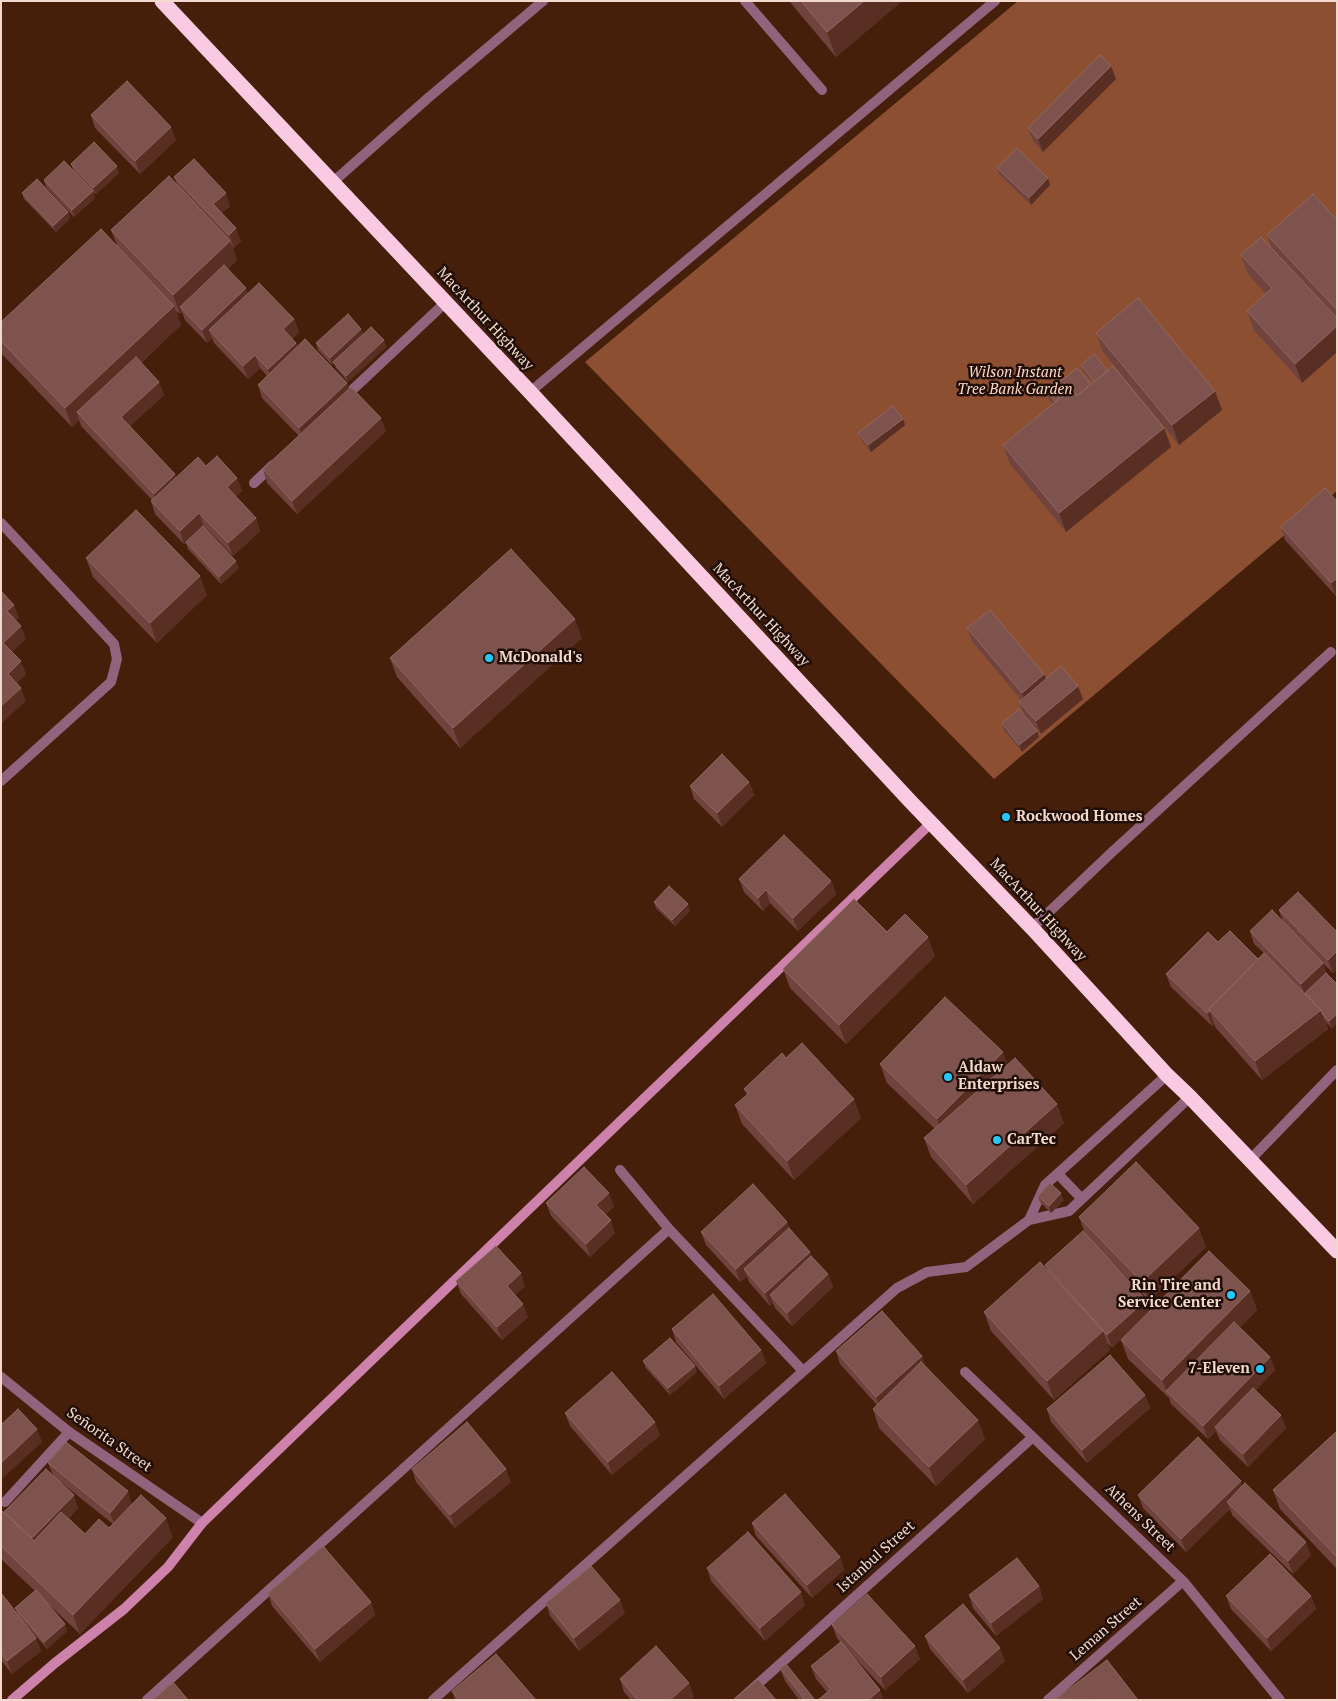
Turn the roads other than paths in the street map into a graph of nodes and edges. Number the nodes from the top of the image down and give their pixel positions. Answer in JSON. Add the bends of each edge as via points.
{"nodes":[{"id":1,"x":162,"y":1,"type":"edge"},
{"id":2,"x":543,"y":1,"type":"edge"},
{"id":3,"x":745,"y":1,"type":"edge"},
{"id":4,"x":995,"y":1,"type":"edge"},
{"id":5,"x":822,"y":90,"type":"dead end"},
{"id":6,"x":333,"y":182,"type":"junction"},
{"id":7,"x":446,"y":302,"type":"junction"},
{"id":8,"x":530,"y":392,"type":"junction"},
{"id":9,"x":349,"y":393,"type":"edge"},
{"id":10,"x":281,"y":458,"type":"edge"},
{"id":11,"x":254,"y":483,"type":"dead end"},
{"id":12,"x":1,"y":523,"type":"edge"},
{"id":13,"x":1331,"y":652,"type":"dead end"},
{"id":14,"x":1,"y":781,"type":"edge"},
{"id":15,"x":931,"y":823,"type":"junction"},
{"id":16,"x":1032,"y":928,"type":"junction"},
{"id":17,"x":1337,"y":1070,"type":"edge"},
{"id":18,"x":1167,"y":1075,"type":"junction"},
{"id":19,"x":1190,"y":1097,"type":"junction"},
{"id":20,"x":1250,"y":1160,"type":"junction"},
{"id":21,"x":620,"y":1170,"type":"dead end"},
{"id":22,"x":1058,"y":1174,"type":"junction"},
{"id":23,"x":1082,"y":1198,"type":"junction"},
{"id":24,"x":1028,"y":1220,"type":"junction"},
{"id":25,"x":669,"y":1229,"type":"junction"},
{"id":26,"x":1337,"y":1251,"type":"edge"},
{"id":27,"x":803,"y":1371,"type":"junction"},
{"id":28,"x":965,"y":1372,"type":"dead end"},
{"id":29,"x":1,"y":1377,"type":"edge"},
{"id":30,"x":69,"y":1432,"type":"junction"},
{"id":31,"x":1033,"y":1437,"type":"junction"},
{"id":32,"x":5,"y":1502,"type":"dead end"},
{"id":33,"x":202,"y":1523,"type":"junction"},
{"id":34,"x":1183,"y":1581,"type":"junction"},
{"id":35,"x":12,"y":1700,"type":"edge"},
{"id":36,"x":147,"y":1700,"type":"edge"},
{"id":37,"x":433,"y":1700,"type":"edge"},
{"id":38,"x":740,"y":1700,"type":"edge"},
{"id":39,"x":1048,"y":1700,"type":"edge"},
{"id":40,"x":1280,"y":1700,"type":"edge"}],
"edges":[{"from":1,"to":6,"type":"highway","name":"MacArthur Highway"},
{"from":2,"to":6,"type":"street"},
{"from":3,"to":5,"type":"street"},
{"from":4,"to":8,"type":"street"},
{"from":6,"to":7,"type":"highway","name":"MacArthur Highway"},
{"from":7,"to":8,"type":"highway","name":"MacArthur Highway"},
{"from":7,"to":9,"type":"street"},
{"from":8,"to":15,"type":"highway","name":"MacArthur Highway"},
{"from":10,"to":11,"type":"street"},
{"from":12,"to":14,"type":"street","via":[[114,644],[117,659],[110,682]]},
{"from":13,"to":16,"type":"street"},
{"from":15,"to":16,"type":"highway","name":"MacArthur Highway"},
{"from":15,"to":33,"type":"street"},
{"from":16,"to":18,"type":"highway","name":"MacArthur Highway"},
{"from":17,"to":20,"type":"street"},
{"from":18,"to":19,"type":"highway","name":"MacArthur Highway"},
{"from":18,"to":22,"type":"street"},
{"from":19,"to":20,"type":"highway","name":"MacArthur Highway"},
{"from":19,"to":23,"type":"street"},
{"from":20,"to":26,"type":"highway","name":"MacArthur Highway"},
{"from":21,"to":25,"type":"street"},
{"from":22,"to":23,"type":"street"},
{"from":22,"to":24,"type":"street","via":[[1045,1186]]},
{"from":23,"to":24,"type":"street","via":[[1069,1211]]},
{"from":24,"to":27,"type":"street","via":[[966,1267],[927,1272],[897,1288]]},
{"from":25,"to":27,"type":"street"},
{"from":25,"to":36,"type":"street"},
{"from":27,"to":37,"type":"street"},
{"from":28,"to":31,"type":"street","name":"Athens Street"},
{"from":29,"to":30,"type":"street","name":"Señorita Street"},
{"from":30,"to":32,"type":"street"},
{"from":30,"to":33,"type":"street","name":"Señorita Street"},
{"from":31,"to":34,"type":"street","name":"Athens Street"},
{"from":31,"to":38,"type":"street","name":"Istanbul Street"},
{"from":33,"to":35,"type":"street","via":[[168,1567],[124,1609]]},
{"from":34,"to":39,"type":"street","name":"Leman Street"},
{"from":34,"to":40,"type":"street","name":"Athens Street"}]}
